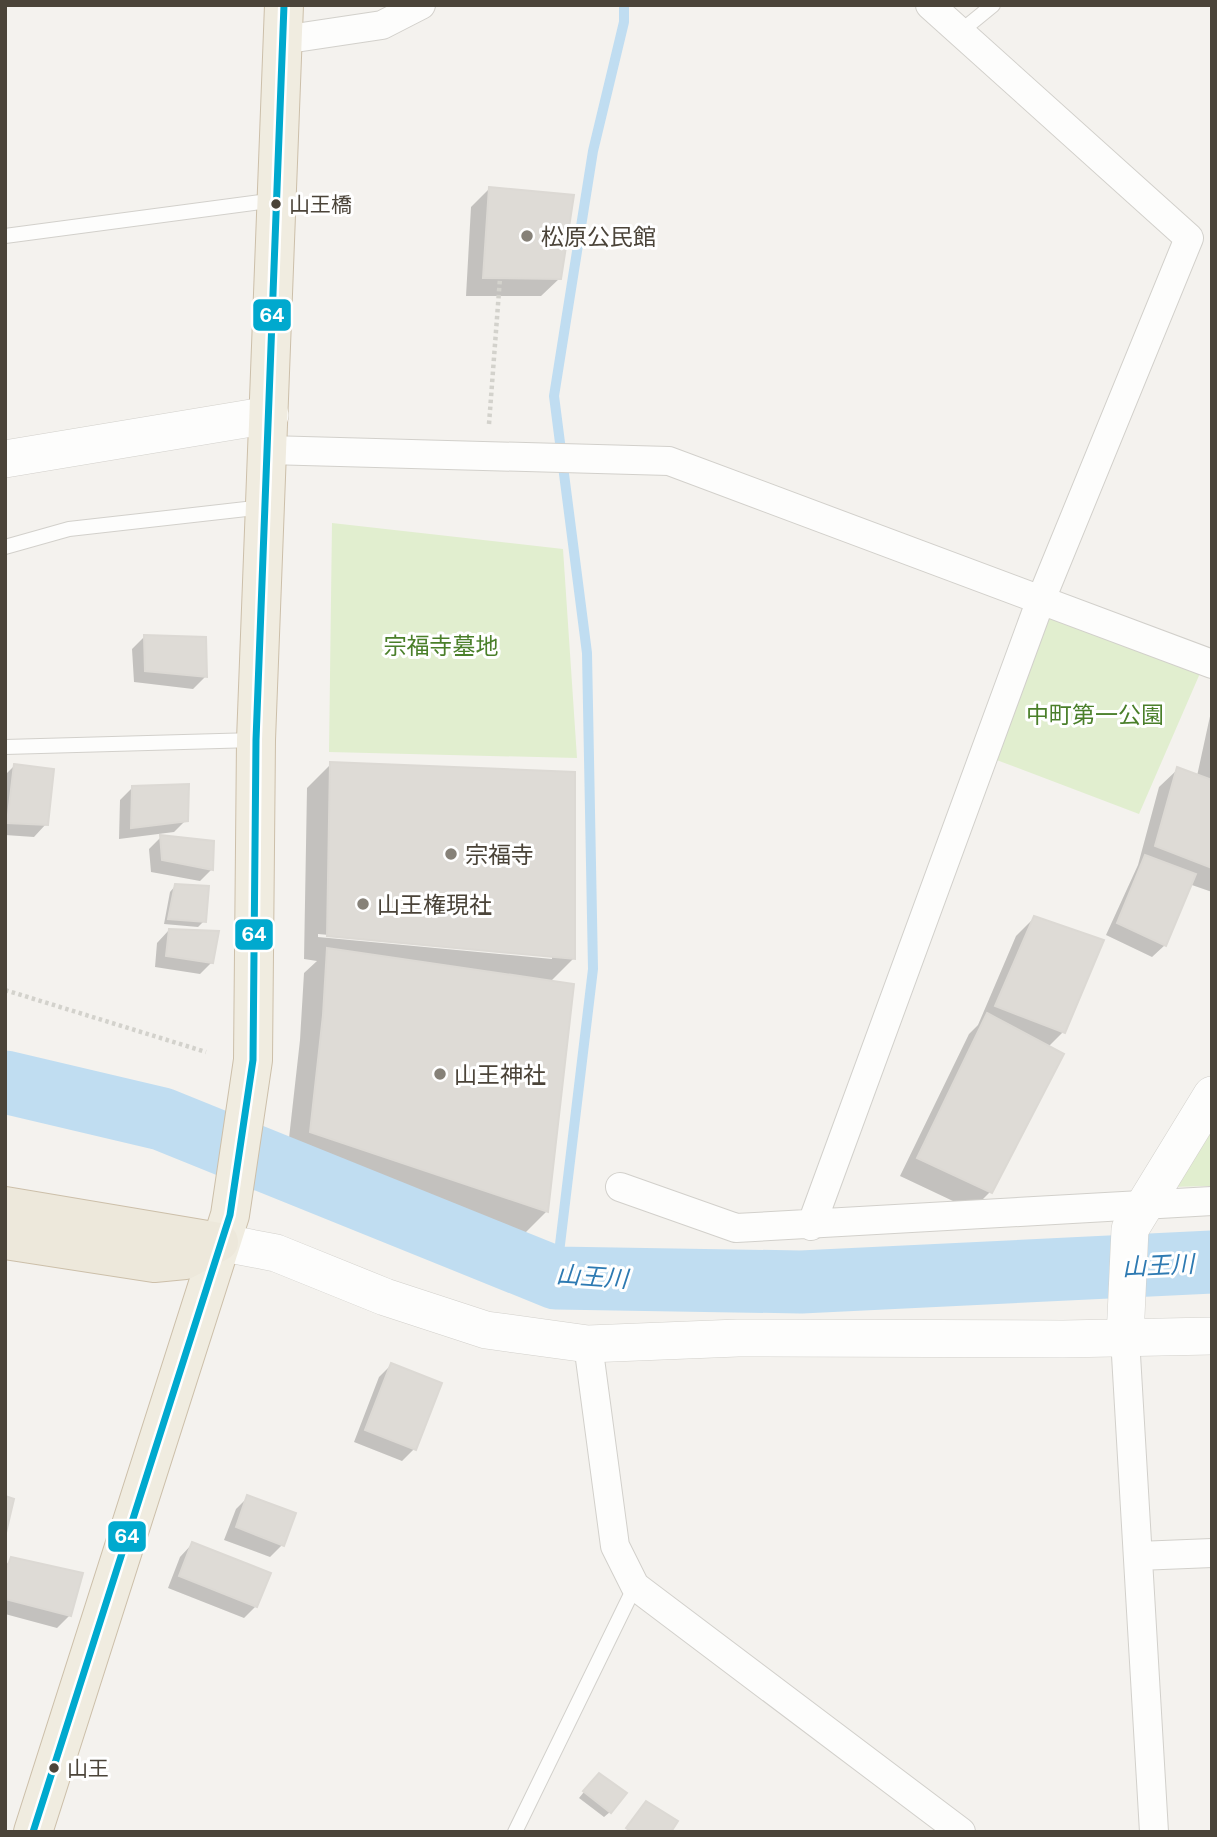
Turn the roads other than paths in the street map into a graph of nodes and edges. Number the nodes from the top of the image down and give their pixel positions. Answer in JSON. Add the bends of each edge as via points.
{"nodes":[{"id":1,"x":421,"y":5,"type":"edge"},
{"id":2,"x":930,"y":5,"type":"edge"},
{"id":3,"x":992,"y":5,"type":"edge"},
{"id":4,"x":283,"y":23,"type":"edge"},
{"id":5,"x":960,"y":32,"type":"junction"},
{"id":6,"x":278,"y":200,"type":"junction"},
{"id":7,"x":5,"y":236,"type":"edge"},
{"id":8,"x":269,"y":432,"type":"junction"},
{"id":9,"x":5,"y":459,"type":"edge"},
{"id":10,"x":265,"y":507,"type":"junction"},
{"id":11,"x":5,"y":547,"type":"edge"},
{"id":12,"x":1040,"y":601,"type":"junction"},
{"id":13,"x":1212,"y":664,"type":"edge"},
{"id":14,"x":256,"y":740,"type":"junction"},
{"id":15,"x":5,"y":747,"type":"edge"},
{"id":16,"x":1212,"y":1095,"type":"edge"},
{"id":17,"x":620,"y":1187,"type":"dead end"},
{"id":18,"x":1212,"y":1201,"type":"edge"},
{"id":19,"x":5,"y":1206,"type":"edge"},
{"id":20,"x":1138,"y":1216,"type":"junction"},
{"id":21,"x":811,"y":1226,"type":"junction"},
{"id":22,"x":224,"y":1228,"type":"junction"},
{"id":23,"x":5,"y":1240,"type":"edge"},
{"id":24,"x":1212,"y":1336,"type":"edge"},
{"id":25,"x":1125,"y":1338,"type":"junction"},
{"id":26,"x":588,"y":1344,"type":"junction"},
{"id":27,"x":1212,"y":1553,"type":"edge"},
{"id":28,"x":1138,"y":1556,"type":"junction"},
{"id":29,"x":635,"y":1586,"type":"junction"},
{"id":30,"x":33,"y":1832,"type":"edge"},
{"id":31,"x":515,"y":1832,"type":"edge"},
{"id":32,"x":961,"y":1832,"type":"edge"},
{"id":33,"x":1154,"y":1832,"type":"edge"}],
"edges":[{"from":1,"to":4,"type":"street","via":[[382,25]]},
{"from":2,"to":5,"type":"street"},
{"from":3,"to":5,"type":"lane"},
{"from":4,"to":6,"type":"highway"},
{"from":5,"to":12,"type":"street","via":[[1189,238]]},
{"from":6,"to":7,"type":"lane"},
{"from":6,"to":8,"type":"highway"},
{"from":8,"to":9,"type":"street"},
{"from":8,"to":10,"type":"highway"},
{"from":8,"to":12,"type":"street","via":[[487,456],[669,461]]},
{"from":10,"to":11,"type":"lane","via":[[69,529]]},
{"from":10,"to":14,"type":"highway"},
{"from":12,"to":13,"type":"street"},
{"from":12,"to":21,"type":"street"},
{"from":14,"to":15,"type":"lane"},
{"from":14,"to":22,"type":"highway","via":[[253,1060]]},
{"from":16,"to":20,"type":"street"},
{"from":17,"to":21,"type":"street","via":[[736,1228]]},
{"from":18,"to":20,"type":"street"},
{"from":19,"to":22,"type":"highway"},
{"from":20,"to":21,"type":"street"},
{"from":20,"to":25,"type":"street"},
{"from":22,"to":23,"type":"highway","via":[[185,1261],[154,1263]]},
{"from":22,"to":26,"type":"street","via":[[385,1297],[486,1329]]},
{"from":22,"to":30,"type":"highway"},
{"from":24,"to":25,"type":"street"},
{"from":25,"to":26,"type":"street","via":[[738,1338]]},
{"from":25,"to":28,"type":"street"},
{"from":26,"to":29,"type":"street","via":[[615,1546]]},
{"from":27,"to":28,"type":"street"},
{"from":28,"to":33,"type":"street"},
{"from":29,"to":31,"type":"lane"},
{"from":29,"to":32,"type":"street"}]}
